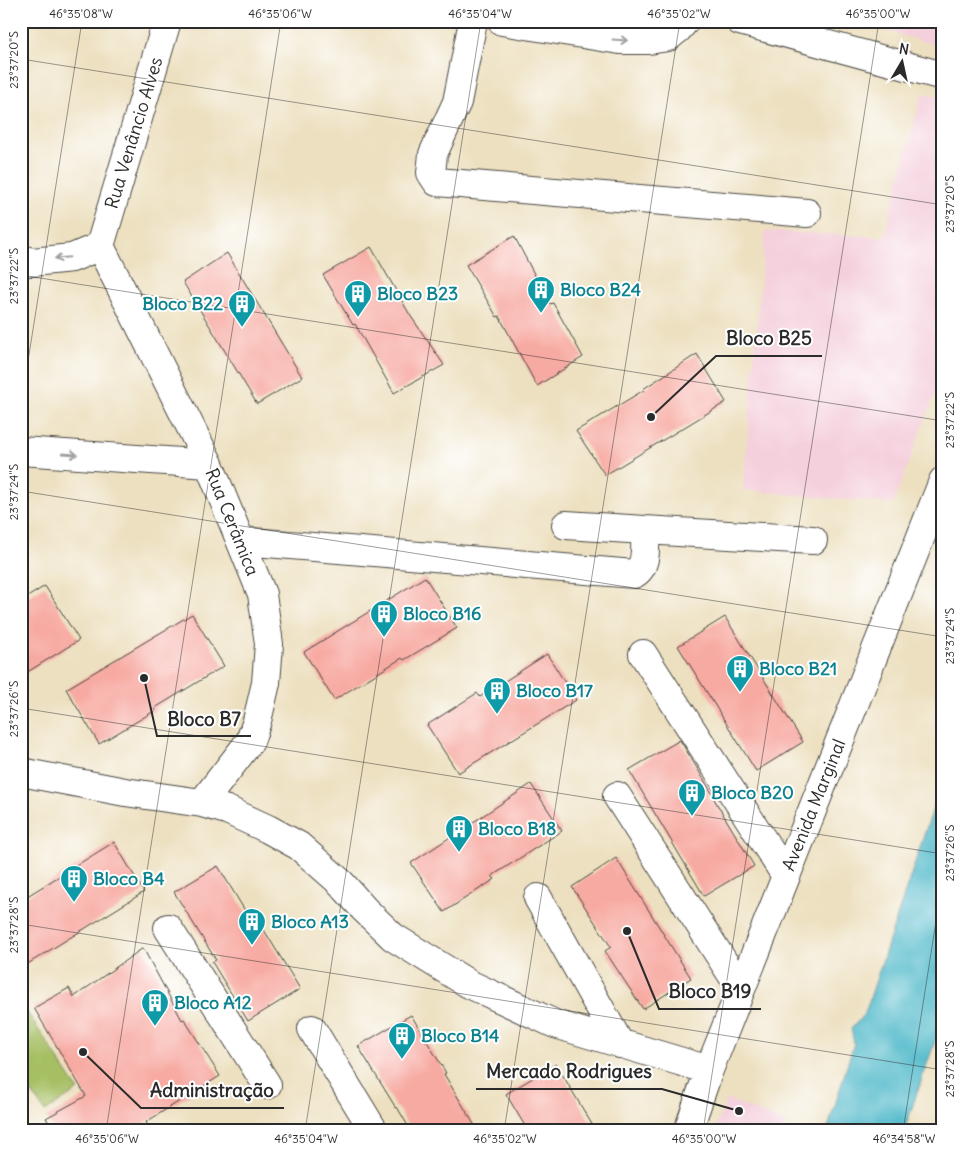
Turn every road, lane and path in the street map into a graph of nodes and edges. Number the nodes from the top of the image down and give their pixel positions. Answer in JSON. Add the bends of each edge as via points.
{"nodes":[{"id":1,"x":167,"y":21,"type":"edge"},
{"id":2,"x":473,"y":21,"type":"edge"},
{"id":3,"x":502,"y":21,"type":"edge"},
{"id":4,"x":685,"y":21,"type":"edge"},
{"id":5,"x":740,"y":21,"type":"edge"},
{"id":6,"x":943,"y":76,"type":"edge"},
{"id":7,"x":807,"y":213,"type":"dead end"},
{"id":8,"x":100,"y":246,"type":"junction"},
{"id":9,"x":21,"y":259,"type":"edge"},
{"id":10,"x":21,"y":451,"type":"edge"},
{"id":11,"x":209,"y":464,"type":"junction"},
{"id":12,"x":943,"y":481,"type":"edge"},
{"id":13,"x":566,"y":525,"type":"dead end"},
{"id":14,"x":646,"y":530,"type":"junction"},
{"id":15,"x":813,"y":540,"type":"dead end"},
{"id":16,"x":242,"y":541,"type":"junction"},
{"id":17,"x":643,"y":654,"type":"dead end"},
{"id":18,"x":21,"y":772,"type":"edge"},
{"id":19,"x":617,"y":796,"type":"dead end"},
{"id":20,"x":202,"y":802,"type":"junction"},
{"id":21,"x":786,"y":876,"type":"junction"},
{"id":22,"x":538,"y":898,"type":"dead end"},
{"id":23,"x":168,"y":928,"type":"dead end"},
{"id":24,"x":741,"y":989,"type":"junction"},
{"id":25,"x":312,"y":1029,"type":"dead end"},
{"id":26,"x":620,"y":1044,"type":"junction"},
{"id":27,"x":709,"y":1070,"type":"junction"},
{"id":28,"x":267,"y":1085,"type":"dead end"},
{"id":29,"x":374,"y":1131,"type":"edge"},
{"id":30,"x":688,"y":1131,"type":"edge"}],
"edges":[{"from":1,"to":8,"type":"street","name":"Rua Venâncio Alves"},
{"from":2,"to":7,"type":"street","via":[[458,102],[433,154],[431,173],[437,182]]},
{"from":3,"to":4,"type":"street","one_way":true,"via":[[620,40],[668,37]]},
{"from":5,"to":6,"type":"street"},
{"from":8,"to":9,"type":"street","one_way":true,"via":[[72,258],[32,262]]},
{"from":8,"to":11,"type":"street","name":"Rua Cerâmica"},
{"from":10,"to":11,"type":"street","one_way":true},
{"from":11,"to":16,"type":"street","name":"Rua Cerâmica"},
{"from":12,"to":21,"type":"street","name":"Avenida Marginal"},
{"from":13,"to":14,"type":"street"},
{"from":14,"to":15,"type":"street"},
{"from":14,"to":16,"type":"street","via":[[643,564],[634,574]]},
{"from":16,"to":20,"type":"street","name":"Rua Cerâmica","via":[[262,594],[270,644],[266,683],[250,741]]},
{"from":17,"to":21,"type":"street"},
{"from":18,"to":20,"type":"street","via":[[125,792]]},
{"from":19,"to":24,"type":"street"},
{"from":20,"to":26,"type":"street","via":[[227,810],[299,846],[341,882],[393,937],[462,980],[555,1024]]},
{"from":21,"to":24,"type":"street","name":"Avenida Marginal"},
{"from":22,"to":26,"type":"street"},
{"from":23,"to":28,"type":"street"},
{"from":24,"to":27,"type":"street","name":"Avenida Marginal"},
{"from":25,"to":29,"type":"street"},
{"from":26,"to":27,"type":"street"},
{"from":27,"to":30,"type":"street","name":"Avenida Marginal"}]}
